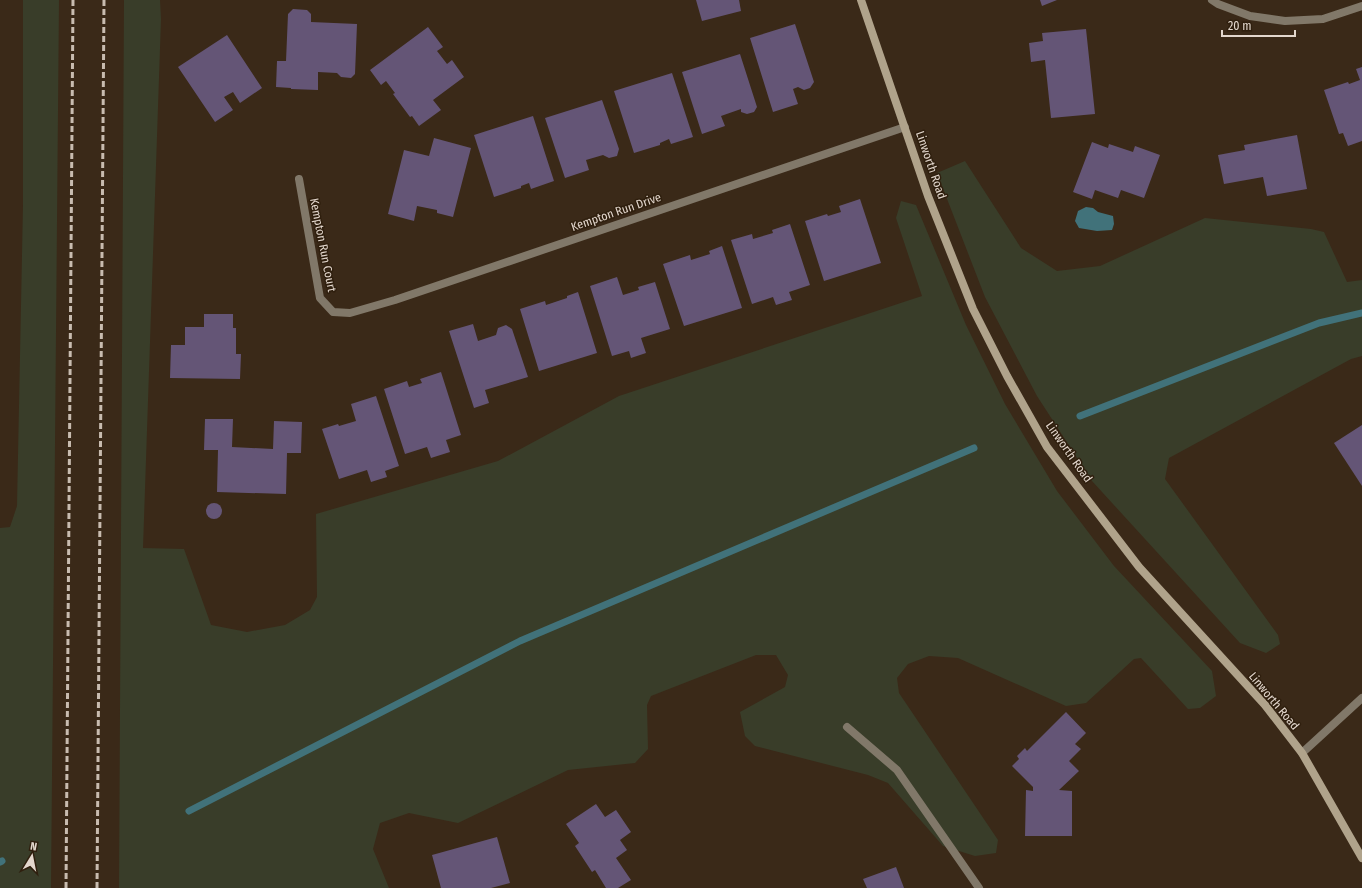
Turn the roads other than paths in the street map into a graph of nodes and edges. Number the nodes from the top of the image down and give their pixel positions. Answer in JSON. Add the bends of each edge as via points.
{"nodes":[{"id":1,"x":861,"y":0,"type":"edge"},
{"id":2,"x":1212,"y":0,"type":"edge"},
{"id":3,"x":1362,"y":6,"type":"edge"},
{"id":4,"x":905,"y":127,"type":"junction"},
{"id":5,"x":299,"y":179,"type":"dead end"},
{"id":6,"x":333,"y":312,"type":"joint"},
{"id":7,"x":1362,"y":698,"type":"edge"},
{"id":8,"x":847,"y":727,"type":"dead end"},
{"id":9,"x":1302,"y":754,"type":"junction"},
{"id":10,"x":1362,"y":858,"type":"edge"},
{"id":11,"x":978,"y":888,"type":"edge"}],
"edges":[{"from":1,"to":4,"type":"main road","name":"Linworth Road"},
{"from":2,"to":3,"type":"street","via":[[1250,16],[1285,21],[1323,19]]},
{"from":4,"to":6,"type":"street","name":"Kempton Run Drive","via":[[394,300],[350,313]]},
{"from":4,"to":9,"type":"main road","name":"Linworth Road","via":[[928,196],[973,309],[1007,376],[1048,447],[1139,568],[1265,705]]},
{"from":5,"to":6,"type":"street","name":"Kempton Run Court","via":[[320,298]]},
{"from":7,"to":9,"type":"street"},
{"from":8,"to":11,"type":"street","via":[[897,770]]},
{"from":9,"to":10,"type":"main road","name":"Linworth Road"}]}
